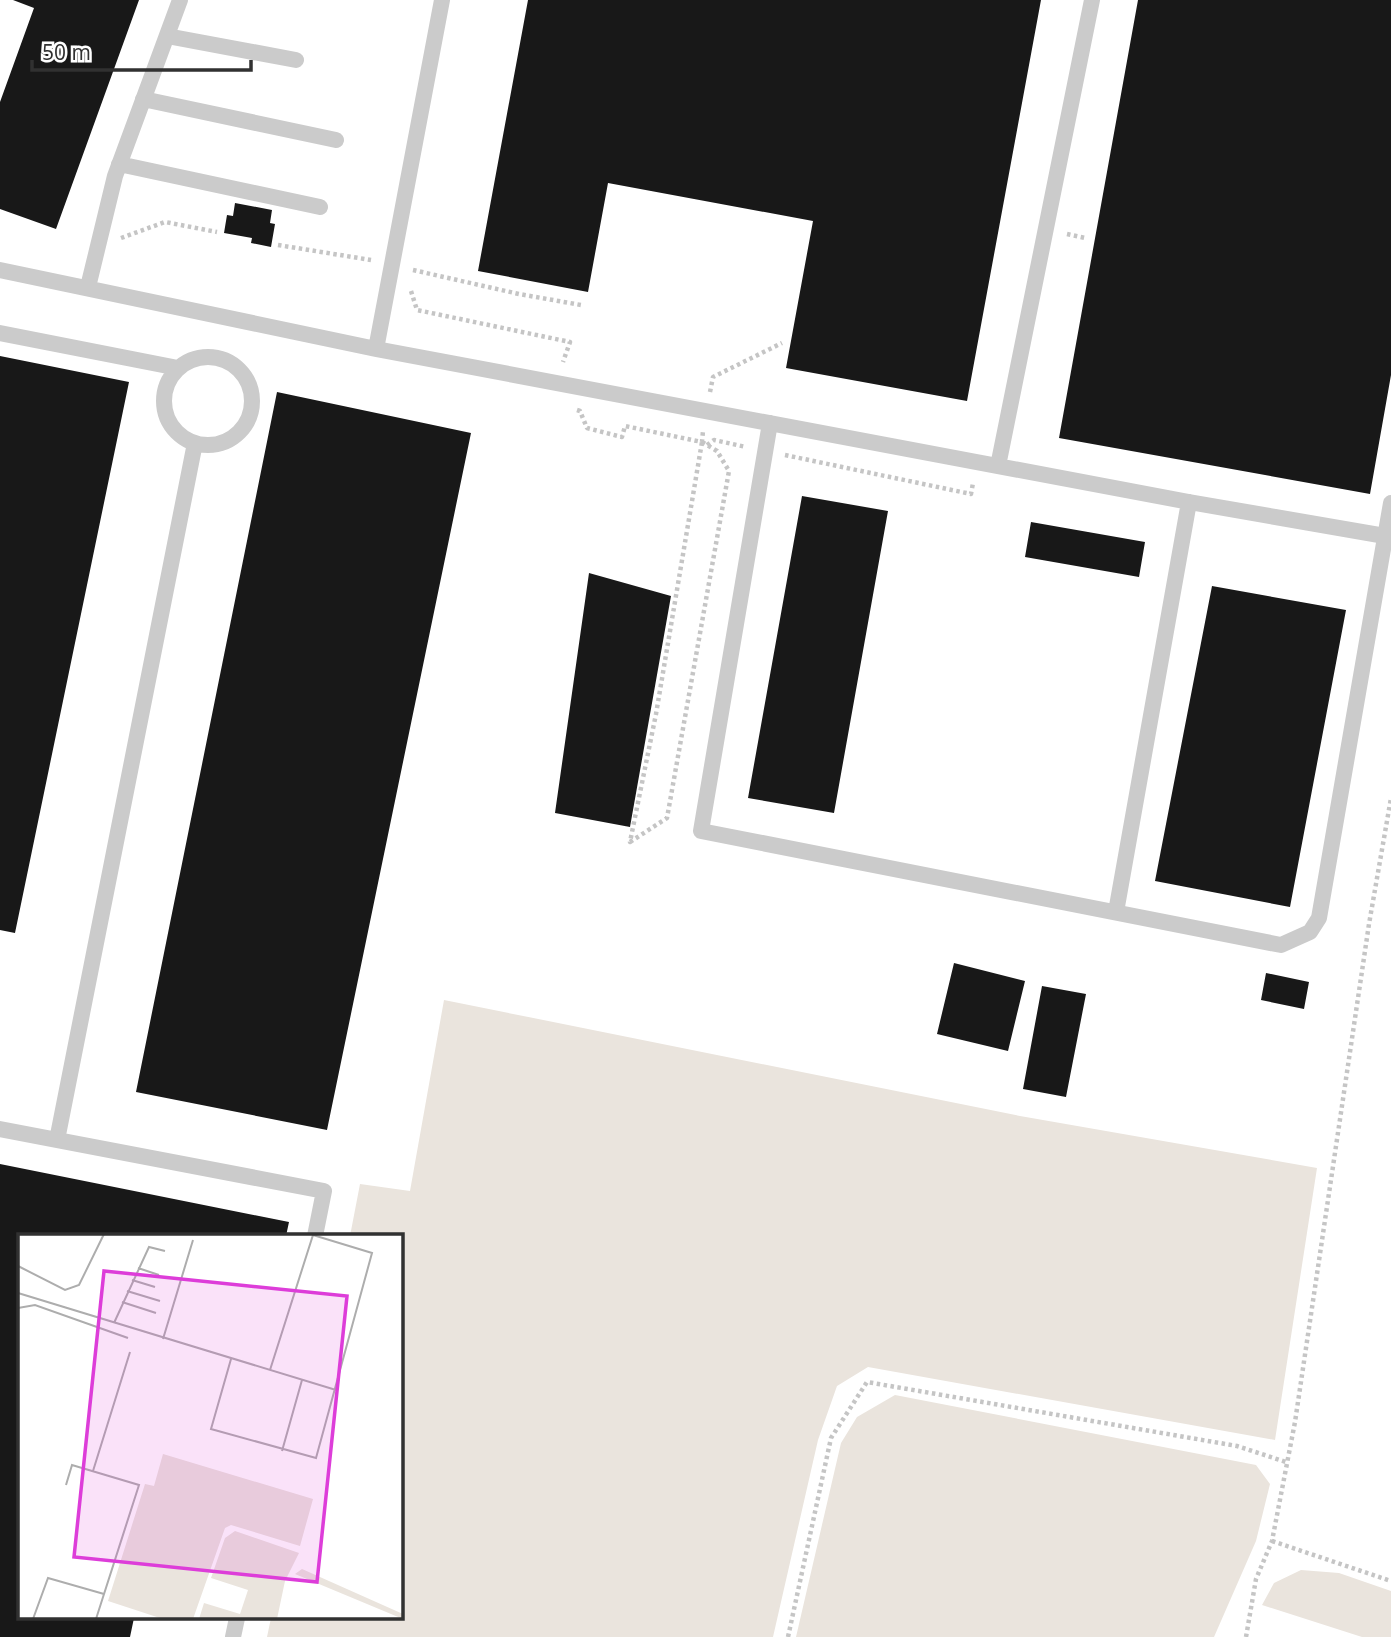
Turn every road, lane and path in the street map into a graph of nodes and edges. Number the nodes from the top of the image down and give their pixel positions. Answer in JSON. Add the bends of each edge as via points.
{"nodes":[{"id":1,"x":180,"y":0,"type":"edge"},
{"id":2,"x":442,"y":0,"type":"edge"},
{"id":3,"x":1092,"y":0,"type":"edge"},
{"id":4,"x":167,"y":36,"type":"junction"},
{"id":5,"x":296,"y":60,"type":"dead end"},
{"id":6,"x":143,"y":99,"type":"junction"},
{"id":7,"x":336,"y":140,"type":"dead end"},
{"id":8,"x":119,"y":164,"type":"junction"},
{"id":9,"x":320,"y":207,"type":"dead end"},
{"id":10,"x":1046,"y":230,"type":"junction"},
{"id":11,"x":217,"y":232,"type":"dead end"},
{"id":12,"x":1085,"y":238,"type":"dead end"},
{"id":13,"x":278,"y":245,"type":"dead end"},
{"id":14,"x":97,"y":248,"type":"junction"},
{"id":15,"x":391,"y":265,"type":"junction"},
{"id":16,"x":0,"y":270,"type":"edge"},
{"id":17,"x":88,"y":288,"type":"junction"},
{"id":18,"x":581,"y":305,"type":"dead end"},
{"id":19,"x":0,"y":333,"type":"edge"},
{"id":20,"x":376,"y":349,"type":"junction"},
{"id":21,"x":178,"y":368,"type":"junction"},
{"id":22,"x":770,"y":423,"type":"junction"},
{"id":23,"x":195,"y":443,"type":"junction"},
{"id":24,"x":707,"y":445,"type":"junction"},
{"id":25,"x":765,"y":451,"type":"junction"},
{"id":26,"x":977,"y":462,"type":"junction"},
{"id":27,"x":998,"y":466,"type":"junction"},
{"id":28,"x":1189,"y":502,"type":"junction"},
{"id":29,"x":1391,"y":503,"type":"edge"},
{"id":30,"x":1385,"y":536,"type":"junction"},
{"id":31,"x":1391,"y":798,"type":"edge"},
{"id":32,"x":1116,"y":912,"type":"junction"},
{"id":33,"x":0,"y":1129,"type":"edge"},
{"id":34,"x":57,"y":1140,"type":"junction"},
{"id":35,"x":315,"y":1234,"type":"edge"},
{"id":36,"x":1286,"y":1462,"type":"junction"},
{"id":37,"x":1272,"y":1541,"type":"junction"},
{"id":38,"x":1391,"y":1581,"type":"edge"},
{"id":39,"x":788,"y":1637,"type":"edge"},
{"id":40,"x":1246,"y":1637,"type":"edge"}],
"edges":[{"from":1,"to":4,"type":"lane"},
{"from":2,"to":15,"type":"lane"},
{"from":3,"to":10,"type":"lane"},
{"from":4,"to":5,"type":"lane"},
{"from":4,"to":6,"type":"lane"},
{"from":6,"to":7,"type":"lane"},
{"from":6,"to":8,"type":"lane"},
{"from":8,"to":9,"type":"lane"},
{"from":8,"to":14,"type":"lane"},
{"from":10,"to":12,"type":"path"},
{"from":10,"to":27,"type":"lane"},
{"from":11,"to":14,"type":"path","via":[[165,222]]},
{"from":13,"to":15,"type":"path"},
{"from":14,"to":17,"type":"lane"},
{"from":15,"to":18,"type":"path"},
{"from":15,"to":20,"type":"lane"},
{"from":16,"to":17,"type":"lane"},
{"from":17,"to":20,"type":"lane"},
{"from":19,"to":21,"type":"lane"},
{"from":20,"to":22,"type":"lane"},
{"from":21,"to":23,"type":"lane","via":[[164,395],[165,410],[176,430]]},
{"from":21,"to":23,"type":"lane","via":[[191,359],[219,357],[242,372],[253,397],[246,424],[237,435],[210,445]]},
{"from":22,"to":25,"type":"lane"},
{"from":22,"to":26,"type":"lane"},
{"from":23,"to":34,"type":"lane"},
{"from":24,"to":24,"type":"path","via":[[702,442],[630,842],[667,818],[729,471],[717,451]]},
{"from":24,"to":25,"type":"path","via":[[714,440]]},
{"from":25,"to":26,"type":"path","via":[[971,494]]},
{"from":25,"to":32,"type":"lane","via":[[701,831]]},
{"from":26,"to":27,"type":"lane"},
{"from":27,"to":28,"type":"lane"},
{"from":28,"to":30,"type":"lane"},
{"from":28,"to":32,"type":"lane"},
{"from":29,"to":30,"type":"lane"},
{"from":30,"to":32,"type":"lane","via":[[1319,918],[1310,932],[1281,945]]},
{"from":31,"to":36,"type":"path"},
{"from":33,"to":34,"type":"lane"},
{"from":34,"to":35,"type":"lane","via":[[324,1191]]},
{"from":36,"to":37,"type":"path"},
{"from":36,"to":39,"type":"path","via":[[1237,1446],[867,1382],[831,1438]]},
{"from":37,"to":38,"type":"path"},
{"from":37,"to":40,"type":"path","via":[[1256,1579]]}]}
